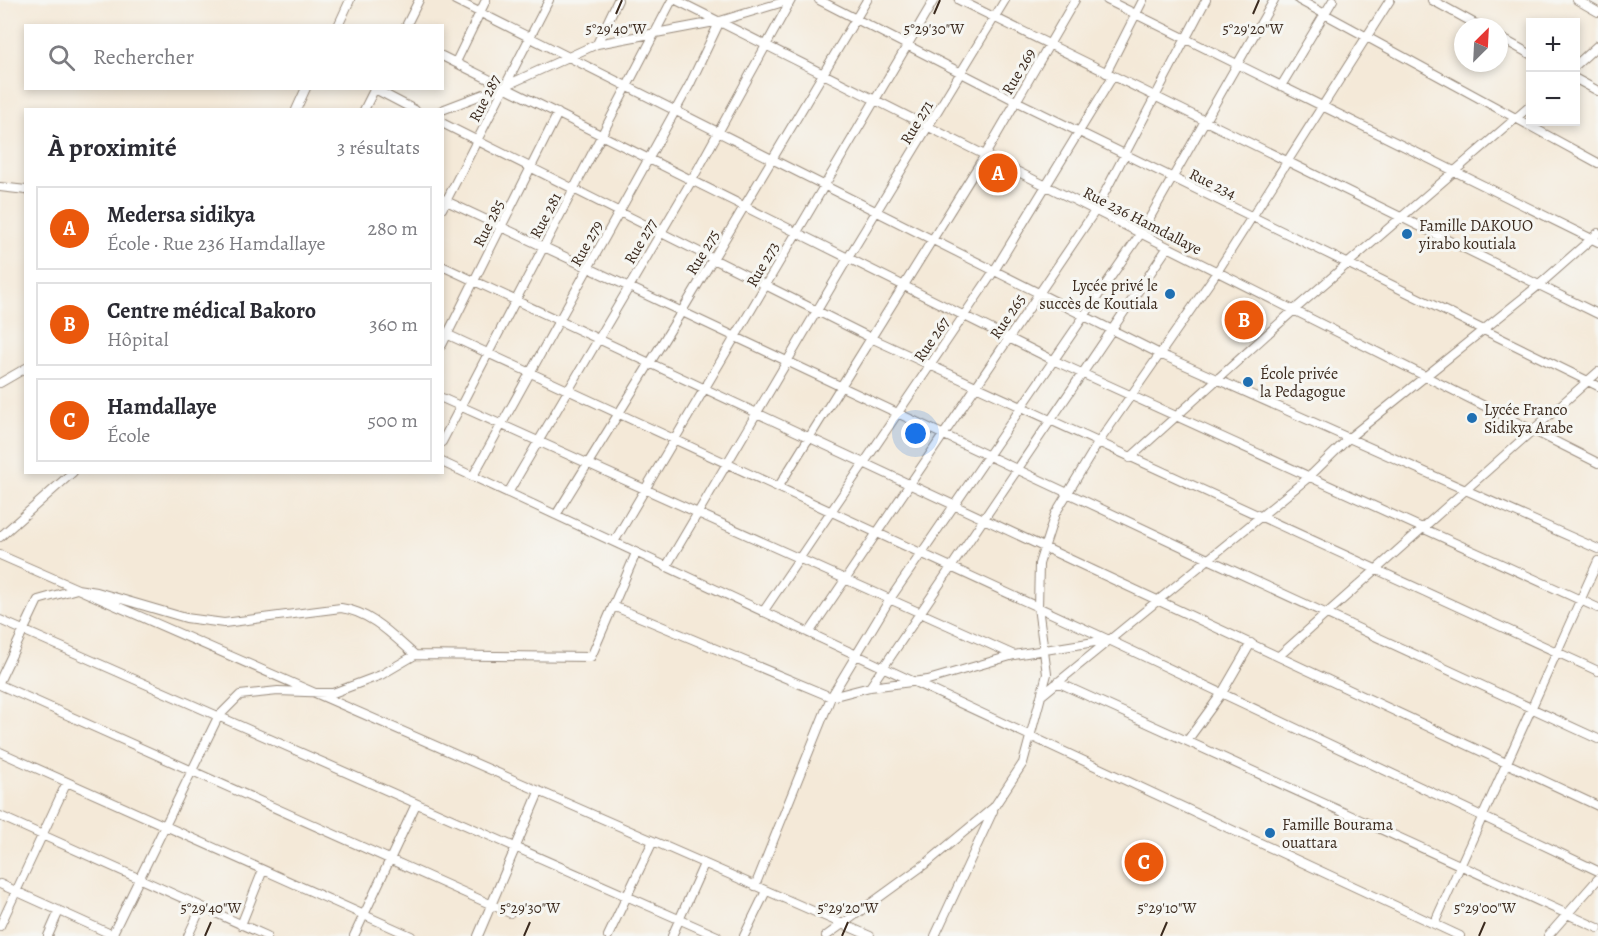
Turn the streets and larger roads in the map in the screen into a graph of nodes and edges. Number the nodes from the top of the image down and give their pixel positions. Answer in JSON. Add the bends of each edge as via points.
{"nodes":[{"id":1,"x":350,"y":0,"type":"edge"},
{"id":2,"x":419,"y":0,"type":"edge"},
{"id":3,"x":455,"y":0,"type":"edge"},
{"id":4,"x":486,"y":0,"type":"edge"},
{"id":5,"x":549,"y":0,"type":"edge"},
{"id":6,"x":618,"y":0,"type":"edge"},
{"id":7,"x":790,"y":0,"type":"edge"},
{"id":8,"x":819,"y":0,"type":"edge"},
{"id":9,"x":867,"y":0,"type":"edge"},
{"id":10,"x":934,"y":0,"type":"edge"},
{"id":11,"x":959,"y":0,"type":"edge"},
{"id":12,"x":1005,"y":0,"type":"edge"},
{"id":13,"x":1075,"y":0,"type":"edge"},
{"id":14,"x":1107,"y":0,"type":"edge"},
{"id":15,"x":1143,"y":0,"type":"edge"},
{"id":16,"x":1206,"y":0,"type":"edge"},
{"id":17,"x":1274,"y":0,"type":"edge"},
{"id":18,"x":1299,"y":0,"type":"edge"},
{"id":19,"x":1334,"y":0,"type":"edge"},
{"id":20,"x":1390,"y":0,"type":"edge"},
{"id":21,"x":1432,"y":0,"type":"edge"},
{"id":22,"x":1577,"y":0,"type":"edge"},
{"id":23,"x":678,"y":1,"type":"edge"},
{"id":24,"x":480,"y":12,"type":"junction"},
{"id":25,"x":1598,"y":12,"type":"edge"},
{"id":26,"x":1136,"y":14,"type":"junction"},
{"id":27,"x":1325,"y":14,"type":"junction"},
{"id":28,"x":995,"y":18,"type":"junction"},
{"id":29,"x":1465,"y":18,"type":"edge"},
{"id":30,"x":856,"y":19,"type":"junction"},
{"id":31,"x":720,"y":21,"type":"junction"},
{"id":32,"x":339,"y":24,"type":"edge"},
{"id":33,"x":407,"y":24,"type":"edge"},
{"id":34,"x":656,"y":32,"type":"junction"},
{"id":35,"x":1368,"y":36,"type":"junction"},
{"id":36,"x":530,"y":38,"type":"junction"},
{"id":37,"x":1186,"y":39,"type":"junction"},
{"id":38,"x":1508,"y":42,"type":"edge"},
{"id":39,"x":597,"y":44,"type":"junction"},
{"id":40,"x":906,"y":45,"type":"junction"},
{"id":41,"x":1049,"y":45,"type":"junction"},
{"id":42,"x":1598,"y":45,"type":"edge"},
{"id":43,"x":767,"y":46,"type":"junction"},
{"id":44,"x":1526,"y":52,"type":"edge"},
{"id":45,"x":569,"y":56,"type":"junction"},
{"id":46,"x":444,"y":57,"type":"edge"},
{"id":47,"x":1580,"y":61,"type":"edge"},
{"id":48,"x":456,"y":62,"type":"junction"},
{"id":49,"x":1238,"y":64,"type":"junction"},
{"id":50,"x":961,"y":73,"type":"junction"},
{"id":51,"x":823,"y":74,"type":"junction"},
{"id":52,"x":1109,"y":75,"type":"junction"},
{"id":53,"x":1580,"y":82,"type":"edge"},
{"id":54,"x":505,"y":86,"type":"junction"},
{"id":55,"x":627,"y":86,"type":"junction"},
{"id":56,"x":1281,"y":86,"type":"junction"},
{"id":57,"x":305,"y":90,"type":"edge"},
{"id":58,"x":374,"y":90,"type":"edge"},
{"id":59,"x":376,"y":90,"type":"edge"},
{"id":60,"x":1598,"y":91,"type":"edge"},
{"id":61,"x":1155,"y":98,"type":"junction"},
{"id":62,"x":874,"y":99,"type":"junction"},
{"id":63,"x":1016,"y":101,"type":"junction"},
{"id":64,"x":1324,"y":107,"type":"junction"},
{"id":65,"x":297,"y":108,"type":"edge"},
{"id":66,"x":365,"y":108,"type":"edge"},
{"id":67,"x":411,"y":108,"type":"edge"},
{"id":68,"x":444,"y":109,"type":"edge"},
{"id":69,"x":1526,"y":110,"type":"edge"},
{"id":70,"x":675,"y":111,"type":"junction"},
{"id":71,"x":558,"y":113,"type":"junction"},
{"id":72,"x":1517,"y":118,"type":"junction"},
{"id":73,"x":1205,"y":122,"type":"junction"},
{"id":74,"x":444,"y":124,"type":"edge"},
{"id":75,"x":929,"y":127,"type":"junction"},
{"id":76,"x":719,"y":132,"type":"junction"},
{"id":77,"x":1079,"y":132,"type":"junction"},
{"id":78,"x":602,"y":135,"type":"junction"},
{"id":79,"x":477,"y":141,"type":"junction"},
{"id":80,"x":985,"y":155,"type":"junction"},
{"id":81,"x":1125,"y":155,"type":"junction"},
{"id":82,"x":649,"y":158,"type":"junction"},
{"id":83,"x":772,"y":159,"type":"junction"},
{"id":84,"x":1287,"y":162,"type":"junction"},
{"id":85,"x":1598,"y":163,"type":"edge"},
{"id":86,"x":531,"y":168,"type":"junction"},
{"id":87,"x":1455,"y":171,"type":"junction"},
{"id":88,"x":1173,"y":178,"type":"junction"},
{"id":89,"x":692,"y":180,"type":"junction"},
{"id":90,"x":824,"y":185,"type":"junction"},
{"id":91,"x":1047,"y":186,"type":"junction"},
{"id":92,"x":0,"y":187,"type":"edge"},
{"id":93,"x":574,"y":189,"type":"junction"},
{"id":94,"x":24,"y":190,"type":"edge"},
{"id":95,"x":444,"y":203,"type":"edge"},
{"id":96,"x":745,"y":206,"type":"junction"},
{"id":97,"x":1095,"y":210,"type":"junction"},
{"id":98,"x":619,"y":212,"type":"junction"},
{"id":99,"x":876,"y":212,"type":"junction"},
{"id":100,"x":1252,"y":217,"type":"junction"},
{"id":101,"x":1401,"y":218,"type":"junction"},
{"id":102,"x":501,"y":227,"type":"junction"},
{"id":103,"x":796,"y":232,"type":"junction"},
{"id":104,"x":661,"y":233,"type":"junction"},
{"id":105,"x":1141,"y":233,"type":"junction"},
{"id":106,"x":1596,"y":238,"type":"edge"},
{"id":107,"x":932,"y":240,"type":"junction"},
{"id":108,"x":544,"y":246,"type":"junction"},
{"id":109,"x":1168,"y":247,"type":"junction"},
{"id":110,"x":848,"y":258,"type":"junction"},
{"id":111,"x":714,"y":259,"type":"junction"},
{"id":112,"x":1348,"y":264,"type":"junction"},
{"id":113,"x":444,"y":267,"type":"edge"},
{"id":114,"x":589,"y":267,"type":"junction"},
{"id":115,"x":994,"y":271,"type":"junction"},
{"id":116,"x":1216,"y":272,"type":"junction"},
{"id":117,"x":475,"y":281,"type":"junction"},
{"id":118,"x":765,"y":285,"type":"junction"},
{"id":119,"x":1539,"y":285,"type":"junction"},
{"id":120,"x":630,"y":286,"type":"junction"},
{"id":121,"x":903,"y":286,"type":"junction"},
{"id":122,"x":1039,"y":293,"type":"junction"},
{"id":123,"x":516,"y":300,"type":"junction"},
{"id":124,"x":1294,"y":310,"type":"junction"},
{"id":125,"x":682,"y":311,"type":"junction"},
{"id":126,"x":817,"y":311,"type":"junction"},
{"id":127,"x":1598,"y":314,"type":"edge"},
{"id":128,"x":963,"y":316,"type":"junction"},
{"id":129,"x":1086,"y":317,"type":"junction"},
{"id":130,"x":560,"y":320,"type":"junction"},
{"id":131,"x":1112,"y":330,"type":"junction"},
{"id":132,"x":1483,"y":330,"type":"junction"},
{"id":133,"x":445,"y":334,"type":"edge"},
{"id":134,"x":735,"y":335,"type":"junction"},
{"id":135,"x":599,"y":338,"type":"junction"},
{"id":136,"x":871,"y":338,"type":"junction"},
{"id":137,"x":1008,"y":338,"type":"junction"},
{"id":138,"x":488,"y":353,"type":"junction"},
{"id":139,"x":1160,"y":354,"type":"junction"},
{"id":140,"x":788,"y":360,"type":"junction"},
{"id":141,"x":1055,"y":361,"type":"junction"},
{"id":142,"x":651,"y":362,"type":"junction"},
{"id":143,"x":929,"y":366,"type":"junction"},
{"id":144,"x":24,"y":369,"type":"edge"},
{"id":145,"x":531,"y":372,"type":"junction"},
{"id":146,"x":1598,"y":372,"type":"edge"},
{"id":147,"x":1082,"y":374,"type":"junction"},
{"id":148,"x":1424,"y":376,"type":"junction"},
{"id":149,"x":1217,"y":379,"type":"junction"},
{"id":150,"x":1588,"y":381,"type":"junction"},
{"id":151,"x":0,"y":383,"type":"edge"},
{"id":152,"x":841,"y":386,"type":"junction"},
{"id":153,"x":1598,"y":386,"type":"edge"},
{"id":154,"x":705,"y":387,"type":"junction"},
{"id":155,"x":976,"y":387,"type":"junction"},
{"id":156,"x":569,"y":388,"type":"junction"},
{"id":157,"x":1131,"y":396,"type":"junction"},
{"id":158,"x":444,"y":399,"type":"edge"},
{"id":159,"x":461,"y":406,"type":"junction"},
{"id":160,"x":1023,"y":408,"type":"junction"},
{"id":161,"x":620,"y":412,"type":"junction"},
{"id":162,"x":758,"y":412,"type":"junction"},
{"id":163,"x":898,"y":412,"type":"junction"},
{"id":164,"x":1176,"y":416,"type":"junction"},
{"id":165,"x":1050,"y":420,"type":"junction"},
{"id":166,"x":502,"y":424,"type":"junction"},
{"id":167,"x":1532,"y":430,"type":"junction"},
{"id":168,"x":943,"y":434,"type":"junction"},
{"id":169,"x":810,"y":436,"type":"junction"},
{"id":170,"x":1350,"y":437,"type":"junction"},
{"id":171,"x":444,"y":438,"type":"edge"},
{"id":172,"x":674,"y":438,"type":"junction"},
{"id":173,"x":539,"y":441,"type":"junction"},
{"id":174,"x":1098,"y":443,"type":"junction"},
{"id":175,"x":990,"y":456,"type":"junction"},
{"id":176,"x":1130,"y":458,"type":"junction"},
{"id":177,"x":865,"y":461,"type":"junction"},
{"id":178,"x":444,"y":463,"type":"edge"},
{"id":179,"x":589,"y":463,"type":"junction"},
{"id":180,"x":728,"y":463,"type":"junction"},
{"id":181,"x":1598,"y":463,"type":"edge"},
{"id":182,"x":1017,"y":469,"type":"junction"},
{"id":183,"x":71,"y":474,"type":"edge"},
{"id":184,"x":473,"y":476,"type":"junction"},
{"id":185,"x":1309,"y":477,"type":"junction"},
{"id":186,"x":910,"y":483,"type":"junction"},
{"id":187,"x":779,"y":486,"type":"junction"},
{"id":188,"x":644,"y":488,"type":"junction"},
{"id":189,"x":1465,"y":489,"type":"junction"},
{"id":190,"x":508,"y":493,"type":"junction"},
{"id":191,"x":1068,"y":493,"type":"junction"},
{"id":192,"x":956,"y":504,"type":"junction"},
{"id":193,"x":831,"y":510,"type":"junction"},
{"id":194,"x":699,"y":513,"type":"junction"},
{"id":195,"x":556,"y":515,"type":"junction"},
{"id":196,"x":984,"y":517,"type":"junction"},
{"id":197,"x":1258,"y":517,"type":"junction"},
{"id":198,"x":1422,"y":528,"type":"junction"},
{"id":199,"x":877,"y":532,"type":"junction"},
{"id":200,"x":0,"y":537,"type":"edge"},
{"id":201,"x":614,"y":542,"type":"junction"},
{"id":202,"x":1044,"y":545,"type":"junction"},
{"id":203,"x":1598,"y":549,"type":"edge"},
{"id":204,"x":636,"y":553,"type":"junction"},
{"id":205,"x":922,"y":553,"type":"junction"},
{"id":206,"x":0,"y":555,"type":"edge"},
{"id":207,"x":799,"y":558,"type":"junction"},
{"id":208,"x":1208,"y":559,"type":"junction"},
{"id":209,"x":1598,"y":561,"type":"edge"},
{"id":210,"x":950,"y":566,"type":"junction"},
{"id":211,"x":666,"y":567,"type":"junction"},
{"id":212,"x":1376,"y":568,"type":"junction"},
{"id":213,"x":845,"y":579,"type":"junction"},
{"id":214,"x":77,"y":589,"type":"junction"},
{"id":215,"x":890,"y":599,"type":"junction"},
{"id":216,"x":1160,"y":600,"type":"junction"},
{"id":217,"x":1581,"y":600,"type":"junction"},
{"id":218,"x":613,"y":606,"type":"junction"},
{"id":219,"x":1038,"y":607,"type":"junction"},
{"id":220,"x":1598,"y":608,"type":"edge"},
{"id":221,"x":763,"y":612,"type":"junction"},
{"id":222,"x":919,"y":612,"type":"junction"},
{"id":223,"x":1326,"y":613,"type":"junction"},
{"id":224,"x":0,"y":620,"type":"edge"},
{"id":225,"x":23,"y":631,"type":"junction"},
{"id":226,"x":809,"y":633,"type":"junction"},
{"id":227,"x":1109,"y":640,"type":"junction"},
{"id":228,"x":1251,"y":643,"type":"junction"},
{"id":229,"x":1044,"y":649,"type":"junction"},
{"id":230,"x":1557,"y":652,"type":"junction"},
{"id":231,"x":415,"y":655,"type":"junction"},
{"id":232,"x":856,"y":655,"type":"junction"},
{"id":233,"x":1014,"y":655,"type":"junction"},
{"id":234,"x":1279,"y":656,"type":"junction"},
{"id":235,"x":882,"y":668,"type":"junction"},
{"id":236,"x":1598,"y":671,"type":"edge"},
{"id":237,"x":0,"y":680,"type":"edge"},
{"id":238,"x":912,"y":682,"type":"junction"},
{"id":239,"x":1057,"y":682,"type":"junction"},
{"id":240,"x":0,"y":685,"type":"edge"},
{"id":241,"x":870,"y":687,"type":"junction"},
{"id":242,"x":310,"y":691,"type":"junction"},
{"id":243,"x":1222,"y":693,"type":"junction"},
{"id":244,"x":831,"y":697,"type":"junction"},
{"id":245,"x":1039,"y":697,"type":"junction"},
{"id":246,"x":1532,"y":708,"type":"junction"},
{"id":247,"x":218,"y":717,"type":"junction"},
{"id":248,"x":1029,"y":736,"type":"junction"},
{"id":249,"x":1598,"y":739,"type":"edge"},
{"id":250,"x":1186,"y":741,"type":"junction"},
{"id":251,"x":0,"y":752,"type":"edge"},
{"id":252,"x":1507,"y":763,"type":"junction"},
{"id":253,"x":192,"y":771,"type":"junction"},
{"id":254,"x":67,"y":782,"type":"junction"},
{"id":255,"x":539,"y":792,"type":"junction"},
{"id":256,"x":416,"y":804,"type":"junction"},
{"id":257,"x":1598,"y":806,"type":"edge"},
{"id":258,"x":994,"y":807,"type":"junction"},
{"id":259,"x":0,"y":816,"type":"edge"},
{"id":260,"x":1483,"y":816,"type":"junction"},
{"id":261,"x":165,"y":826,"type":"junction"},
{"id":262,"x":42,"y":836,"type":"junction"},
{"id":263,"x":653,"y":842,"type":"junction"},
{"id":264,"x":515,"y":847,"type":"junction"},
{"id":265,"x":390,"y":859,"type":"junction"},
{"id":266,"x":704,"y":864,"type":"junction"},
{"id":267,"x":1461,"y":865,"type":"junction"},
{"id":268,"x":263,"y":870,"type":"junction"},
{"id":269,"x":1598,"y":871,"type":"edge"},
{"id":270,"x":1598,"y":879,"type":"edge"},
{"id":271,"x":139,"y":880,"type":"junction"},
{"id":272,"x":0,"y":884,"type":"edge"},
{"id":273,"x":755,"y":886,"type":"junction"},
{"id":274,"x":16,"y":891,"type":"junction"},
{"id":275,"x":766,"y":891,"type":"junction"},
{"id":276,"x":627,"y":896,"type":"junction"},
{"id":277,"x":491,"y":904,"type":"junction"},
{"id":278,"x":201,"y":908,"type":"junction"},
{"id":279,"x":59,"y":911,"type":"junction"},
{"id":280,"x":510,"y":913,"type":"dead end"},
{"id":281,"x":1567,"y":914,"type":"junction"},
{"id":282,"x":364,"y":915,"type":"junction"},
{"id":283,"x":680,"y":920,"type":"junction"},
{"id":284,"x":840,"y":923,"type":"junction"},
{"id":285,"x":1434,"y":924,"type":"junction"},
{"id":286,"x":241,"y":925,"type":"junction"},
{"id":287,"x":0,"y":926,"type":"edge"},
{"id":288,"x":1598,"y":928,"type":"edge"},
{"id":289,"x":108,"y":934,"type":"edge"},
{"id":290,"x":1455,"y":935,"type":"edge"},
{"id":291,"x":48,"y":936,"type":"edge"},
{"id":292,"x":188,"y":936,"type":"edge"},
{"id":293,"x":267,"y":936,"type":"edge"},
{"id":294,"x":354,"y":936,"type":"edge"},
{"id":295,"x":411,"y":936,"type":"edge"},
{"id":296,"x":478,"y":936,"type":"edge"},
{"id":297,"x":608,"y":936,"type":"edge"},
{"id":298,"x":672,"y":936,"type":"edge"},
{"id":299,"x":717,"y":936,"type":"edge"},
{"id":300,"x":744,"y":936,"type":"edge"},
{"id":301,"x":826,"y":936,"type":"edge"},
{"id":302,"x":870,"y":936,"type":"edge"},
{"id":303,"x":935,"y":936,"type":"edge"},
{"id":304,"x":1548,"y":936,"type":"edge"}],
"edges":[{"from":1,"to":32,"type":"street"},
{"from":2,"to":33,"type":"street"},
{"from":3,"to":24,"type":"street"},
{"from":4,"to":24,"type":"street"},
{"from":5,"to":36,"type":"street","name":"Rue 287"},
{"from":6,"to":39,"type":"street"},
{"from":7,"to":31,"type":"street"},
{"from":7,"to":43,"type":"street","name":"Rue 277"},
{"from":8,"to":30,"type":"street","name":"Rue 234"},
{"from":9,"to":30,"type":"street","name":"Rue 275"},
{"from":10,"to":40,"type":"street","name":"Rue 273"},
{"from":11,"to":28,"type":"street"},
{"from":12,"to":28,"type":"street","name":"Rue 271"},
{"from":13,"to":41,"type":"street","name":"Rue 269"},
{"from":14,"to":26,"type":"street"},
{"from":15,"to":26,"type":"street","name":"Rue 267"},
{"from":16,"to":37,"type":"street","name":"Rue 265"},
{"from":17,"to":49,"type":"street"},
{"from":18,"to":27,"type":"street"},
{"from":19,"to":27,"type":"street"},
{"from":20,"to":35,"type":"street"},
{"from":21,"to":29,"type":"street"},
{"from":22,"to":25,"type":"street"},
{"from":23,"to":31,"type":"street","name":"Rue 236 Hamdallaye"},
{"from":23,"to":34,"type":"street","name":"Rue 281"},
{"from":24,"to":36,"type":"street"},
{"from":24,"to":48,"type":"street"},
{"from":26,"to":37,"type":"street"},
{"from":26,"to":52,"type":"street","name":"Rue 267"},
{"from":27,"to":35,"type":"street"},
{"from":27,"to":56,"type":"street"},
{"from":28,"to":41,"type":"street"},
{"from":28,"to":50,"type":"street","name":"Rue 271"},
{"from":30,"to":40,"type":"street","name":"Rue 234"},
{"from":30,"to":51,"type":"street","name":"Rue 275"},
{"from":31,"to":34,"type":"street"},
{"from":31,"to":43,"type":"street","name":"Rue 236 Hamdallaye"},
{"from":31,"to":70,"type":"street","name":"Rue 279"},
{"from":34,"to":39,"type":"street"},
{"from":34,"to":55,"type":"street","name":"Rue 281"},
{"from":35,"to":64,"type":"street"},
{"from":35,"to":72,"type":"street"},
{"from":36,"to":45,"type":"street"},
{"from":36,"to":54,"type":"street","name":"Rue 287"},
{"from":37,"to":49,"type":"street"},
{"from":37,"to":61,"type":"street","name":"Rue 265"},
{"from":38,"to":44,"type":"street"},
{"from":39,"to":45,"type":"street"},
{"from":40,"to":50,"type":"street","name":"Rue 234"},
{"from":40,"to":62,"type":"street","name":"Rue 273"},
{"from":41,"to":52,"type":"street"},
{"from":41,"to":63,"type":"street","name":"Rue 269"},
{"from":42,"to":47,"type":"street"},
{"from":43,"to":51,"type":"street","name":"Rue 236 Hamdallaye"},
{"from":43,"to":76,"type":"street","name":"Rue 277"},
{"from":45,"to":54,"type":"street"},
{"from":45,"to":55,"type":"street"},
{"from":46,"to":48,"type":"street"},
{"from":48,"to":54,"type":"street"},
{"from":49,"to":56,"type":"street"},
{"from":49,"to":73,"type":"street"},
{"from":50,"to":63,"type":"street","name":"Rue 234"},
{"from":50,"to":75,"type":"street","name":"Rue 271"},
{"from":51,"to":62,"type":"street","name":"Rue 236 Hamdallaye"},
{"from":51,"to":83,"type":"street","name":"Rue 275"},
{"from":52,"to":61,"type":"street"},
{"from":52,"to":77,"type":"street","name":"Rue 267"},
{"from":53,"to":60,"type":"street"},
{"from":54,"to":68,"type":"street"},
{"from":54,"to":71,"type":"street"},
{"from":54,"to":79,"type":"street","name":"Rue 287"},
{"from":55,"to":70,"type":"street"},
{"from":55,"to":78,"type":"street","name":"Rue 281"},
{"from":56,"to":64,"type":"street"},
{"from":57,"to":65,"type":"street"},
{"from":58,"to":66,"type":"street"},
{"from":59,"to":67,"type":"street"},
{"from":61,"to":73,"type":"street"},
{"from":61,"to":81,"type":"street","name":"Rue 265"},
{"from":62,"to":75,"type":"street","name":"Rue 236 Hamdallaye"},
{"from":62,"to":90,"type":"street","name":"Rue 273"},
{"from":63,"to":77,"type":"street","name":"Rue 234"},
{"from":63,"to":80,"type":"street","name":"Rue 269"},
{"from":64,"to":84,"type":"street"},
{"from":64,"to":87,"type":"street"},
{"from":69,"to":72,"type":"street"},
{"from":70,"to":76,"type":"street"},
{"from":70,"to":82,"type":"street","name":"Rue 279"},
{"from":71,"to":78,"type":"street"},
{"from":71,"to":86,"type":"street","name":"Rue 285"},
{"from":72,"to":85,"type":"street"},
{"from":72,"to":87,"type":"street"},
{"from":73,"to":84,"type":"street"},
{"from":73,"to":88,"type":"street"},
{"from":74,"to":79,"type":"street"},
{"from":75,"to":80,"type":"street","name":"Rue 236 Hamdallaye"},
{"from":75,"to":99,"type":"street","name":"Rue 271"},
{"from":76,"to":83,"type":"street"},
{"from":76,"to":89,"type":"street","name":"Rue 277"},
{"from":77,"to":81,"type":"street","name":"Rue 234"},
{"from":77,"to":91,"type":"street","name":"Rue 267"},
{"from":78,"to":82,"type":"street"},
{"from":78,"to":93,"type":"street","name":"Rue 281"},
{"from":79,"to":86,"type":"street"},
{"from":79,"to":95,"type":"street","name":"Rue 287"},
{"from":80,"to":91,"type":"street","name":"Rue 236 Hamdallaye"},
{"from":80,"to":107,"type":"street","name":"Rue 269"},
{"from":81,"to":88,"type":"street","name":"Rue 234"},
{"from":81,"to":97,"type":"street","name":"Rue 265"},
{"from":82,"to":89,"type":"street"},
{"from":82,"to":98,"type":"street","name":"Rue 279"},
{"from":83,"to":90,"type":"street"},
{"from":83,"to":96,"type":"street","name":"Rue 275"},
{"from":84,"to":100,"type":"street"},
{"from":84,"to":101,"type":"street"},
{"from":86,"to":93,"type":"street"},
{"from":86,"to":102,"type":"street","name":"Rue 285"},
{"from":87,"to":101,"type":"street"},
{"from":87,"to":106,"type":"street"},
{"from":88,"to":100,"type":"street","name":"Rue 234"},
{"from":88,"to":105,"type":"street"},
{"from":89,"to":96,"type":"street"},
{"from":89,"to":104,"type":"street","name":"Rue 277"},
{"from":90,"to":99,"type":"street"},
{"from":90,"to":103,"type":"street","name":"Rue 273"},
{"from":91,"to":97,"type":"street","name":"Rue 236 Hamdallaye"},
{"from":91,"to":115,"type":"street","name":"Rue 267"},
{"from":92,"to":94,"type":"street"},
{"from":93,"to":98,"type":"street"},
{"from":93,"to":108,"type":"street","name":"Rue 281"},
{"from":95,"to":102,"type":"street"},
{"from":96,"to":103,"type":"street"},
{"from":96,"to":111,"type":"street","name":"Rue 275"},
{"from":97,"to":105,"type":"street","name":"Rue 236 Hamdallaye"},
{"from":97,"to":122,"type":"street","name":"Rue 265"},
{"from":98,"to":104,"type":"street"},
{"from":98,"to":114,"type":"street","name":"Rue 279"},
{"from":99,"to":107,"type":"street"},
{"from":99,"to":110,"type":"street","name":"Rue 271"},
{"from":100,"to":112,"type":"street","name":"Rue 234"},
{"from":100,"to":116,"type":"street"},
{"from":101,"to":112,"type":"street"},
{"from":101,"to":119,"type":"street"},
{"from":102,"to":108,"type":"street"},
{"from":102,"to":117,"type":"street","name":"Rue 285"},
{"from":103,"to":110,"type":"street"},
{"from":103,"to":118,"type":"street","name":"Rue 273"},
{"from":104,"to":111,"type":"street"},
{"from":104,"to":120,"type":"street","name":"Rue 277"},
{"from":105,"to":109,"type":"street","name":"Rue 236 Hamdallaye"},
{"from":105,"to":129,"type":"street"},
{"from":106,"to":119,"type":"street"},
{"from":107,"to":115,"type":"street"},
{"from":107,"to":121,"type":"street","name":"Rue 269"},
{"from":108,"to":114,"type":"street"},
{"from":108,"to":123,"type":"street","name":"Rue 281"},
{"from":109,"to":116,"type":"street","name":"Rue 236 Hamdallaye"},
{"from":109,"to":131,"type":"street"},
{"from":110,"to":121,"type":"street"},
{"from":110,"to":126,"type":"street","name":"Rue 271"},
{"from":111,"to":118,"type":"street"},
{"from":111,"to":125,"type":"street","name":"Rue 275"},
{"from":112,"to":124,"type":"street"},
{"from":112,"to":132,"type":"street","name":"Rue 234"},
{"from":113,"to":117,"type":"street"},
{"from":114,"to":120,"type":"street"},
{"from":114,"to":130,"type":"street","name":"Rue 279"},
{"from":115,"to":122,"type":"street"},
{"from":115,"to":128,"type":"street","name":"Rue 267"},
{"from":116,"to":124,"type":"street","name":"Rue 236 Hamdallaye"},
{"from":116,"to":139,"type":"street"},
{"from":117,"to":123,"type":"street"},
{"from":117,"to":133,"type":"street","name":"Rue 285"},
{"from":118,"to":126,"type":"street"},
{"from":118,"to":134,"type":"street","name":"Rue 273"},
{"from":119,"to":127,"type":"street"},
{"from":119,"to":132,"type":"street"},
{"from":120,"to":125,"type":"street"},
{"from":120,"to":135,"type":"street","name":"Rue 277"},
{"from":121,"to":128,"type":"street"},
{"from":121,"to":136,"type":"street","name":"Rue 269"},
{"from":122,"to":129,"type":"street"},
{"from":122,"to":137,"type":"street","name":"Rue 265"},
{"from":123,"to":130,"type":"street"},
{"from":123,"to":138,"type":"street","name":"Rue 281"},
{"from":124,"to":148,"type":"street","name":"Rue 236 Hamdallaye"},
{"from":124,"to":149,"type":"street"},
{"from":125,"to":134,"type":"street"},
{"from":125,"to":142,"type":"street","name":"Rue 275"},
{"from":126,"to":136,"type":"street"},
{"from":126,"to":140,"type":"street","name":"Rue 271"},
{"from":128,"to":137,"type":"street"},
{"from":128,"to":143,"type":"street","name":"Rue 267"},
{"from":129,"to":131,"type":"street"},
{"from":129,"to":141,"type":"street"},
{"from":130,"to":135,"type":"street"},
{"from":130,"to":145,"type":"street","name":"Rue 279"},
{"from":131,"to":139,"type":"street"},
{"from":131,"to":147,"type":"street"},
{"from":132,"to":148,"type":"street"},
{"from":132,"to":150,"type":"street","name":"Rue 234"},
{"from":133,"to":138,"type":"street"},
{"from":134,"to":140,"type":"street"},
{"from":134,"to":154,"type":"street","name":"Rue 273"},
{"from":135,"to":142,"type":"street"},
{"from":135,"to":156,"type":"street","name":"Rue 277"},
{"from":136,"to":143,"type":"street"},
{"from":136,"to":152,"type":"street","name":"Rue 269"},
{"from":137,"to":141,"type":"street"},
{"from":137,"to":155,"type":"street","name":"Rue 265"},
{"from":138,"to":145,"type":"street"},
{"from":138,"to":159,"type":"street","name":"Rue 281"},
{"from":139,"to":149,"type":"street"},
{"from":139,"to":157,"type":"street"},
{"from":140,"to":152,"type":"street"},
{"from":140,"to":162,"type":"street","name":"Rue 271"},
{"from":141,"to":147,"type":"street"},
{"from":141,"to":160,"type":"street"},
{"from":142,"to":154,"type":"street"},
{"from":142,"to":161,"type":"street","name":"Rue 275"},
{"from":143,"to":155,"type":"street"},
{"from":143,"to":163,"type":"street","name":"Rue 267"},
{"from":144,"to":151,"type":"street"},
{"from":145,"to":156,"type":"street"},
{"from":145,"to":166,"type":"street","name":"Rue 279"},
{"from":146,"to":150,"type":"street"},
{"from":147,"to":157,"type":"street"},
{"from":147,"to":165,"type":"street"},
{"from":148,"to":167,"type":"street","name":"Rue 236 Hamdallaye"},
{"from":148,"to":170,"type":"street"},
{"from":149,"to":164,"type":"street"},
{"from":149,"to":170,"type":"street"},
{"from":150,"to":153,"type":"street","name":"Rue 234"},
{"from":150,"to":167,"type":"street"},
{"from":152,"to":163,"type":"street"},
{"from":152,"to":169,"type":"street","name":"Rue 269"},
{"from":154,"to":162,"type":"street"},
{"from":154,"to":172,"type":"street","name":"Rue 273"},
{"from":155,"to":160,"type":"street"},
{"from":155,"to":168,"type":"street","name":"Rue 265"},
{"from":156,"to":161,"type":"street"},
{"from":156,"to":173,"type":"street","name":"Rue 277"},
{"from":157,"to":164,"type":"street"},
{"from":157,"to":174,"type":"street"},
{"from":158,"to":159,"type":"street"},
{"from":159,"to":166,"type":"street"},
{"from":159,"to":171,"type":"street","name":"Rue 281"},
{"from":160,"to":165,"type":"street"},
{"from":160,"to":175,"type":"street"},
{"from":161,"to":172,"type":"street"},
{"from":161,"to":179,"type":"street","name":"Rue 275"},
{"from":162,"to":169,"type":"street"},
{"from":162,"to":180,"type":"street","name":"Rue 271"},
{"from":163,"to":168,"type":"street"},
{"from":163,"to":177,"type":"street","name":"Rue 267"},
{"from":164,"to":176,"type":"street"},
{"from":164,"to":185,"type":"street"},
{"from":165,"to":174,"type":"street"},
{"from":165,"to":182,"type":"street"},
{"from":166,"to":173,"type":"street"},
{"from":166,"to":184,"type":"street","name":"Rue 279"},
{"from":167,"to":181,"type":"street","name":"Rue 236 Hamdallaye"},
{"from":167,"to":189,"type":"street"},
{"from":168,"to":175,"type":"street"},
{"from":168,"to":186,"type":"street","name":"Rue 265"},
{"from":169,"to":177,"type":"street"},
{"from":169,"to":187,"type":"street","name":"Rue 269"},
{"from":170,"to":185,"type":"street"},
{"from":170,"to":189,"type":"street"},
{"from":172,"to":180,"type":"street"},
{"from":172,"to":188,"type":"street","name":"Rue 273"},
{"from":173,"to":179,"type":"street"},
{"from":173,"to":190,"type":"street","name":"Rue 277"},
{"from":174,"to":176,"type":"street"},
{"from":174,"to":191,"type":"street"},
{"from":175,"to":182,"type":"street"},
{"from":175,"to":192,"type":"street"},
{"from":176,"to":197,"type":"street"},
{"from":177,"to":186,"type":"street"},
{"from":177,"to":193,"type":"street","name":"Rue 267"},
{"from":178,"to":184,"type":"street"},
{"from":179,"to":188,"type":"street"},
{"from":179,"to":195,"type":"street","name":"Rue 275"},
{"from":180,"to":187,"type":"street"},
{"from":180,"to":194,"type":"street","name":"Rue 271"},
{"from":182,"to":191,"type":"street"},
{"from":182,"to":196,"type":"street"},
{"from":183,"to":200,"type":"street"},
{"from":184,"to":190,"type":"street"},
{"from":185,"to":197,"type":"street"},
{"from":185,"to":198,"type":"street"},
{"from":186,"to":192,"type":"street"},
{"from":186,"to":199,"type":"street","name":"Rue 265"},
{"from":187,"to":193,"type":"street"},
{"from":188,"to":194,"type":"street"},
{"from":188,"to":201,"type":"street","name":"Rue 273"},
{"from":189,"to":198,"type":"street"},
{"from":189,"to":203,"type":"street"},
{"from":190,"to":195,"type":"street"},
{"from":191,"to":202,"type":"street","via":[[1055,514]]},
{"from":191,"to":208,"type":"street"},
{"from":192,"to":196,"type":"street"},
{"from":192,"to":205,"type":"street"},
{"from":193,"to":199,"type":"street"},
{"from":193,"to":207,"type":"street","name":"Rue 267"},
{"from":194,"to":207,"type":"street"},
{"from":194,"to":211,"type":"street","name":"Rue 271"},
{"from":195,"to":201,"type":"street"},
{"from":196,"to":202,"type":"street"},
{"from":196,"to":210,"type":"street"},
{"from":197,"to":208,"type":"street"},
{"from":197,"to":212,"type":"street"},
{"from":198,"to":212,"type":"street"},
{"from":198,"to":217,"type":"street"},
{"from":199,"to":205,"type":"street"},
{"from":199,"to":213,"type":"street","name":"Rue 265"},
{"from":201,"to":204,"type":"street"},
{"from":202,"to":216,"type":"street"},
{"from":202,"to":219,"type":"street","via":[[1039,564]]},
{"from":204,"to":211,"type":"street"},
{"from":204,"to":218,"type":"street"},
{"from":205,"to":210,"type":"street"},
{"from":205,"to":215,"type":"street"},
{"from":206,"to":214,"type":"street"},
{"from":207,"to":213,"type":"street"},
{"from":207,"to":221,"type":"street","name":"Rue 267"},
{"from":208,"to":216,"type":"street"},
{"from":208,"to":223,"type":"street"},
{"from":209,"to":217,"type":"street"},
{"from":210,"to":219,"type":"street"},
{"from":210,"to":222,"type":"street"},
{"from":211,"to":221,"type":"street"},
{"from":212,"to":223,"type":"street"},
{"from":212,"to":230,"type":"street"},
{"from":213,"to":215,"type":"street"},
{"from":213,"to":226,"type":"street","name":"Rue 265"},
{"from":214,"to":225,"type":"street","via":[[38,600]]},
{"from":214,"to":231,"type":"street","via":[[186,618],[224,623],[353,609],[374,620]]},
{"from":214,"to":242,"type":"street"},
{"from":215,"to":222,"type":"street"},
{"from":215,"to":232,"type":"street"},
{"from":216,"to":227,"type":"street"},
{"from":216,"to":228,"type":"street"},
{"from":217,"to":220,"type":"street"},
{"from":217,"to":230,"type":"street"},
{"from":218,"to":231,"type":"street","via":[[591,657]]},
{"from":218,"to":244,"type":"street"},
{"from":219,"to":227,"type":"street"},
{"from":219,"to":229,"type":"street"},
{"from":221,"to":226,"type":"street"},
{"from":222,"to":233,"type":"street"},
{"from":222,"to":235,"type":"street"},
{"from":223,"to":234,"type":"street"},
{"from":223,"to":246,"type":"street"},
{"from":224,"to":225,"type":"street"},
{"from":225,"to":237,"type":"street"},
{"from":225,"to":247,"type":"street"},
{"from":226,"to":232,"type":"street"},
{"from":227,"to":229,"type":"street"},
{"from":227,"to":239,"type":"street"},
{"from":227,"to":243,"type":"street"},
{"from":228,"to":234,"type":"street"},
{"from":228,"to":243,"type":"street"},
{"from":229,"to":233,"type":"street"},
{"from":229,"to":245,"type":"street","via":[[1047,674]]},
{"from":230,"to":236,"type":"street"},
{"from":230,"to":246,"type":"street"},
{"from":231,"to":242,"type":"street","via":[[381,675],[333,693]]},
{"from":232,"to":235,"type":"street"},
{"from":232,"to":244,"type":"street"},
{"from":233,"to":238,"type":"street"},
{"from":234,"to":252,"type":"street"},
{"from":235,"to":238,"type":"street"},
{"from":235,"to":241,"type":"street"},
{"from":238,"to":241,"type":"street"},
{"from":238,"to":248,"type":"street"},
{"from":239,"to":245,"type":"street"},
{"from":239,"to":250,"type":"street"},
{"from":240,"to":253,"type":"street"},
{"from":241,"to":244,"type":"street"},
{"from":242,"to":247,"type":"street","via":[[240,695]]},
{"from":242,"to":255,"type":"street"},
{"from":243,"to":250,"type":"street"},
{"from":243,"to":260,"type":"street"},
{"from":244,"to":273,"type":"street"},
{"from":245,"to":248,"type":"street"},
{"from":246,"to":249,"type":"street"},
{"from":246,"to":252,"type":"street"},
{"from":247,"to":253,"type":"street"},
{"from":247,"to":256,"type":"street"},
{"from":248,"to":258,"type":"street","via":[[1023,763]]},
{"from":248,"to":285,"type":"street"},
{"from":250,"to":267,"type":"street"},
{"from":251,"to":254,"type":"street"},
{"from":252,"to":257,"type":"street"},
{"from":252,"to":260,"type":"street"},
{"from":253,"to":261,"type":"street"},
{"from":253,"to":265,"type":"street"},
{"from":254,"to":261,"type":"street"},
{"from":254,"to":262,"type":"street"},
{"from":255,"to":263,"type":"street"},
{"from":255,"to":264,"type":"street"},
{"from":256,"to":264,"type":"street"},
{"from":256,"to":265,"type":"street"},
{"from":258,"to":284,"type":"street","via":[[928,862]]},
{"from":258,"to":303,"type":"street"},
{"from":259,"to":262,"type":"street"},
{"from":260,"to":267,"type":"street"},
{"from":260,"to":269,"type":"street"},
{"from":261,"to":268,"type":"street"},
{"from":261,"to":271,"type":"street"},
{"from":262,"to":271,"type":"street"},
{"from":262,"to":274,"type":"street"},
{"from":263,"to":266,"type":"street"},
{"from":263,"to":276,"type":"street"},
{"from":264,"to":276,"type":"street"},
{"from":264,"to":277,"type":"street"},
{"from":265,"to":277,"type":"street"},
{"from":265,"to":282,"type":"street"},
{"from":266,"to":273,"type":"street"},
{"from":266,"to":283,"type":"street"},
{"from":267,"to":281,"type":"street"},
{"from":267,"to":285,"type":"street"},
{"from":268,"to":282,"type":"street"},
{"from":268,"to":286,"type":"street"},
{"from":270,"to":281,"type":"street"},
{"from":271,"to":278,"type":"street"},
{"from":271,"to":289,"type":"street"},
{"from":272,"to":274,"type":"street"},
{"from":273,"to":275,"type":"street"},
{"from":274,"to":279,"type":"street"},
{"from":274,"to":287,"type":"street"},
{"from":275,"to":284,"type":"street"},
{"from":275,"to":300,"type":"street"},
{"from":276,"to":283,"type":"street"},
{"from":276,"to":297,"type":"street"},
{"from":277,"to":280,"type":"street"},
{"from":277,"to":296,"type":"street"},
{"from":278,"to":286,"type":"street"},
{"from":278,"to":292,"type":"street"},
{"from":279,"to":289,"type":"street"},
{"from":279,"to":291,"type":"street"},
{"from":281,"to":288,"type":"street"},
{"from":281,"to":304,"type":"street"},
{"from":282,"to":294,"type":"street"},
{"from":282,"to":295,"type":"street"},
{"from":283,"to":298,"type":"street"},
{"from":283,"to":299,"type":"street"},
{"from":284,"to":301,"type":"street"},
{"from":284,"to":302,"type":"street"},
{"from":285,"to":290,"type":"street"},
{"from":286,"to":293,"type":"street"}]}
